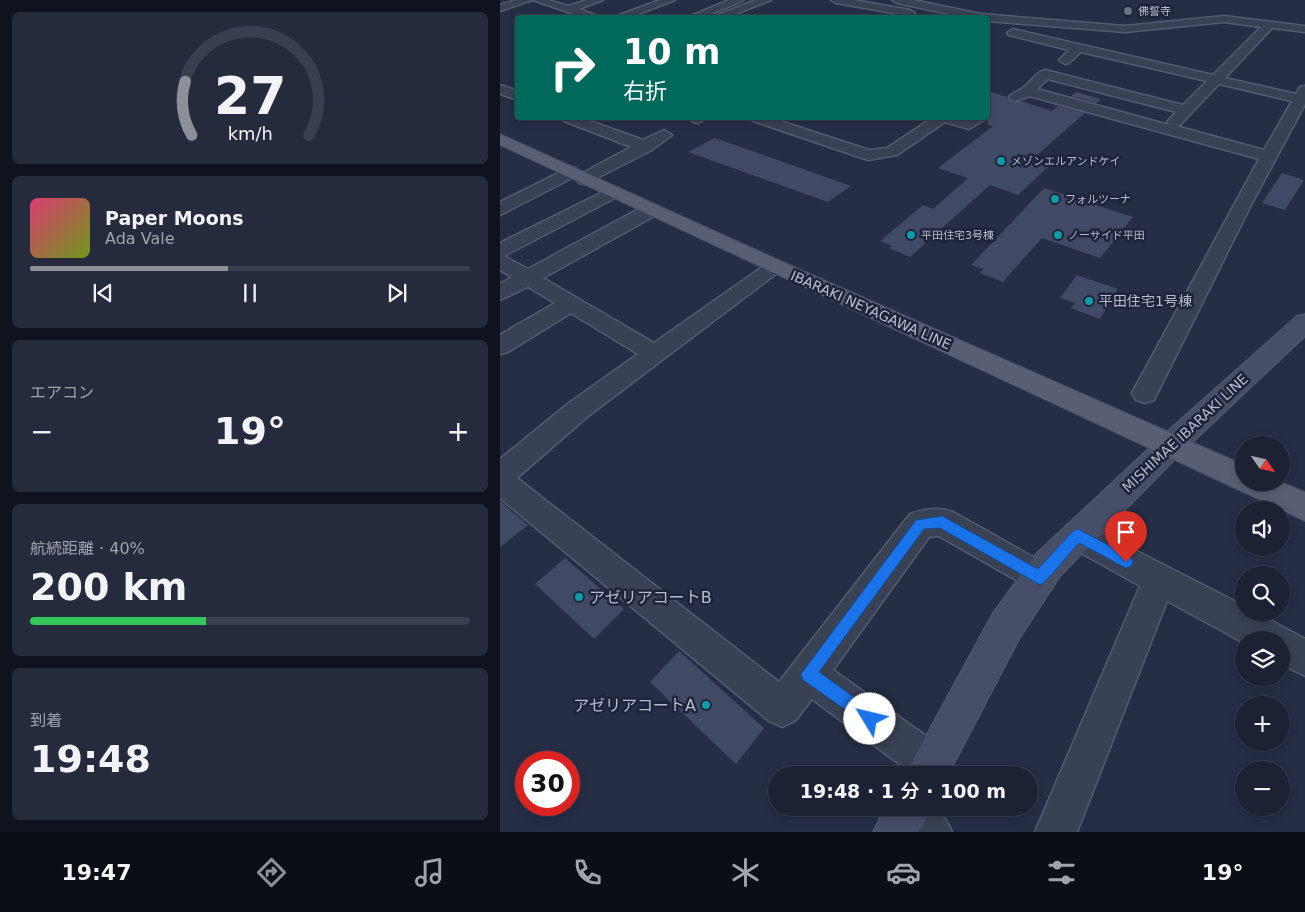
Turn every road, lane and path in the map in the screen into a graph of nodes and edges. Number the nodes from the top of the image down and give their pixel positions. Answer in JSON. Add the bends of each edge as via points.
{"nodes":[{"id":1,"x":527,"y":0,"type":"edge"},
{"id":2,"x":538,"y":0,"type":"edge"},
{"id":3,"x":598,"y":0,"type":"edge"},
{"id":4,"x":670,"y":0,"type":"edge"},
{"id":5,"x":766,"y":0,"type":"edge"},
{"id":6,"x":836,"y":0,"type":"edge"},
{"id":7,"x":897,"y":0,"type":"edge"},
{"id":8,"x":738,"y":5,"type":"edge"},
{"id":9,"x":500,"y":8,"type":"edge"},
{"id":10,"x":913,"y":8,"type":"edge"},
{"id":11,"x":568,"y":9,"type":"junction"},
{"id":12,"x":719,"y":12,"type":"edge"},
{"id":13,"x":588,"y":15,"type":"edge"},
{"id":14,"x":625,"y":15,"type":"edge"},
{"id":15,"x":705,"y":15,"type":"edge"},
{"id":16,"x":954,"y":15,"type":"edge"},
{"id":17,"x":990,"y":20,"type":"edge"},
{"id":18,"x":990,"y":22,"type":"edge"},
{"id":19,"x":1270,"y":24,"type":"junction"},
{"id":20,"x":1305,"y":29,"type":"edge"},
{"id":21,"x":1078,"y":48,"type":"junction"},
{"id":22,"x":1065,"y":60,"type":"junction"},
{"id":23,"x":1084,"y":64,"type":"dead end"},
{"id":24,"x":1045,"y":74,"type":"junction"},
{"id":25,"x":1216,"y":79,"type":"junction"},
{"id":26,"x":1186,"y":87,"type":"dead end"},
{"id":27,"x":500,"y":89,"type":"edge"},
{"id":28,"x":1204,"y":91,"type":"junction"},
{"id":29,"x":515,"y":95,"type":"edge"},
{"id":30,"x":1303,"y":96,"type":"edge"},
{"id":31,"x":1186,"y":110,"type":"junction"},
{"id":32,"x":575,"y":120,"type":"edge"},
{"id":33,"x":764,"y":120,"type":"edge"},
{"id":34,"x":938,"y":120,"type":"edge"},
{"id":35,"x":954,"y":120,"type":"edge"},
{"id":36,"x":976,"y":120,"type":"edge"},
{"id":37,"x":1168,"y":128,"type":"junction"},
{"id":38,"x":664,"y":135,"type":"dead end"},
{"id":39,"x":500,"y":139,"type":"edge"},
{"id":40,"x":644,"y":148,"type":"junction"},
{"id":41,"x":1268,"y":156,"type":"junction"},
{"id":42,"x":578,"y":176,"type":"junction"},
{"id":43,"x":613,"y":192,"type":"junction"},
{"id":44,"x":500,"y":209,"type":"edge"},
{"id":45,"x":651,"y":210,"type":"junction"},
{"id":46,"x":500,"y":252,"type":"edge"},
{"id":47,"x":500,"y":261,"type":"edge"},
{"id":48,"x":775,"y":267,"type":"junction"},
{"id":49,"x":526,"y":278,"type":"junction"},
{"id":50,"x":500,"y":293,"type":"edge"},
{"id":51,"x":570,"y":304,"type":"junction"},
{"id":52,"x":1305,"y":322,"type":"edge"},
{"id":53,"x":500,"y":346,"type":"edge"},
{"id":54,"x":655,"y":354,"type":"junction"},
{"id":55,"x":1146,"y":393,"type":"dead end"},
{"id":56,"x":1170,"y":446,"type":"junction"},
{"id":57,"x":1235,"y":475,"type":"edge"},
{"id":58,"x":500,"y":476,"type":"edge"},
{"id":59,"x":500,"y":481,"type":"edge"},
{"id":60,"x":1270,"y":491,"type":"edge"},
{"id":61,"x":1305,"y":507,"type":"edge"},
{"id":62,"x":1078,"y":535,"type":"junction"},
{"id":63,"x":1040,"y":578,"type":"junction"},
{"id":64,"x":1159,"y":579,"type":"junction"},
{"id":65,"x":1255,"y":631,"type":"edge"},
{"id":66,"x":1290,"y":650,"type":"edge"},
{"id":67,"x":1305,"y":658,"type":"edge"},
{"id":68,"x":808,"y":674,"type":"junction"},
{"id":69,"x":924,"y":766,"type":"edge"},
{"id":70,"x":931,"y":766,"type":"edge"},
{"id":71,"x":1056,"y":832,"type":"edge"}],
"edges":[{"from":1,"to":9,"type":"street"},
{"from":2,"to":11,"type":"street"},
{"from":3,"to":11,"type":"street"},
{"from":4,"to":14,"type":"street"},
{"from":5,"to":8,"type":"street"},
{"from":6,"to":10,"type":"street"},
{"from":7,"to":10,"type":"street"},
{"from":8,"to":12,"type":"street"},
{"from":10,"to":16,"type":"street"},
{"from":11,"to":13,"type":"street"},
{"from":12,"to":15,"type":"street"},
{"from":17,"to":19,"type":"street","via":[[1125,30],[1208,19]]},
{"from":18,"to":21,"type":"street"},
{"from":19,"to":20,"type":"street"},
{"from":19,"to":25,"type":"street"},
{"from":21,"to":22,"type":"street"},
{"from":21,"to":25,"type":"street"},
{"from":22,"to":23,"type":"street"},
{"from":22,"to":24,"type":"street"},
{"from":24,"to":31,"type":"street"},
{"from":24,"to":37,"type":"street","via":[[1022,94]]},
{"from":25,"to":28,"type":"street"},
{"from":25,"to":30,"type":"street"},
{"from":26,"to":28,"type":"street"},
{"from":27,"to":29,"type":"street"},
{"from":28,"to":31,"type":"street"},
{"from":30,"to":41,"type":"street"},
{"from":31,"to":37,"type":"street"},
{"from":32,"to":40,"type":"street","via":[[634,141]]},
{"from":33,"to":34,"type":"street","via":[[868,155],[891,152]]},
{"from":35,"to":36,"type":"street","via":[[969,124]]},
{"from":37,"to":41,"type":"street"},
{"from":38,"to":40,"type":"street"},
{"from":39,"to":42,"type":"main road","name":"IBARAKI NEYAGAWA LINE"},
{"from":40,"to":42,"type":"street"},
{"from":41,"to":55,"type":"street"},
{"from":42,"to":43,"type":"main road","name":"IBARAKI NEYAGAWA LINE"},
{"from":42,"to":44,"type":"street"},
{"from":43,"to":45,"type":"main road","name":"IBARAKI NEYAGAWA LINE"},
{"from":43,"to":46,"type":"street"},
{"from":45,"to":48,"type":"main road","name":"IBARAKI NEYAGAWA LINE"},
{"from":45,"to":49,"type":"street"},
{"from":47,"to":49,"type":"street"},
{"from":48,"to":54,"type":"street"},
{"from":48,"to":56,"type":"main road","name":"IBARAKI NEYAGAWA LINE"},
{"from":49,"to":50,"type":"street"},
{"from":49,"to":51,"type":"street"},
{"from":51,"to":53,"type":"street"},
{"from":51,"to":54,"type":"street"},
{"from":52,"to":56,"type":"main road","name":"MISHIMAE IBARAKI LINE"},
{"from":54,"to":58,"type":"street","via":[[578,410]]},
{"from":56,"to":57,"type":"main road","name":"IBARAKI NEYAGAWA LINE"},
{"from":56,"to":62,"type":"main road","name":"MISHIMAE IBARAKI LINE"},
{"from":59,"to":68,"type":"street","via":[[782,708]]},
{"from":60,"to":61,"type":"main road"},
{"from":62,"to":63,"type":"main road","name":"MISHIMAE IBARAKI LINE","via":[[1048,565]]},
{"from":62,"to":64,"type":"street"},
{"from":63,"to":68,"type":"street","via":[[942,522],[921,524]]},
{"from":63,"to":70,"type":"main road","name":"MISHIMAE IBARAKI LINE","via":[[1006,626]]},
{"from":64,"to":65,"type":"street"},
{"from":64,"to":71,"type":"street"},
{"from":66,"to":67,"type":"street"},
{"from":68,"to":69,"type":"street"}]}
